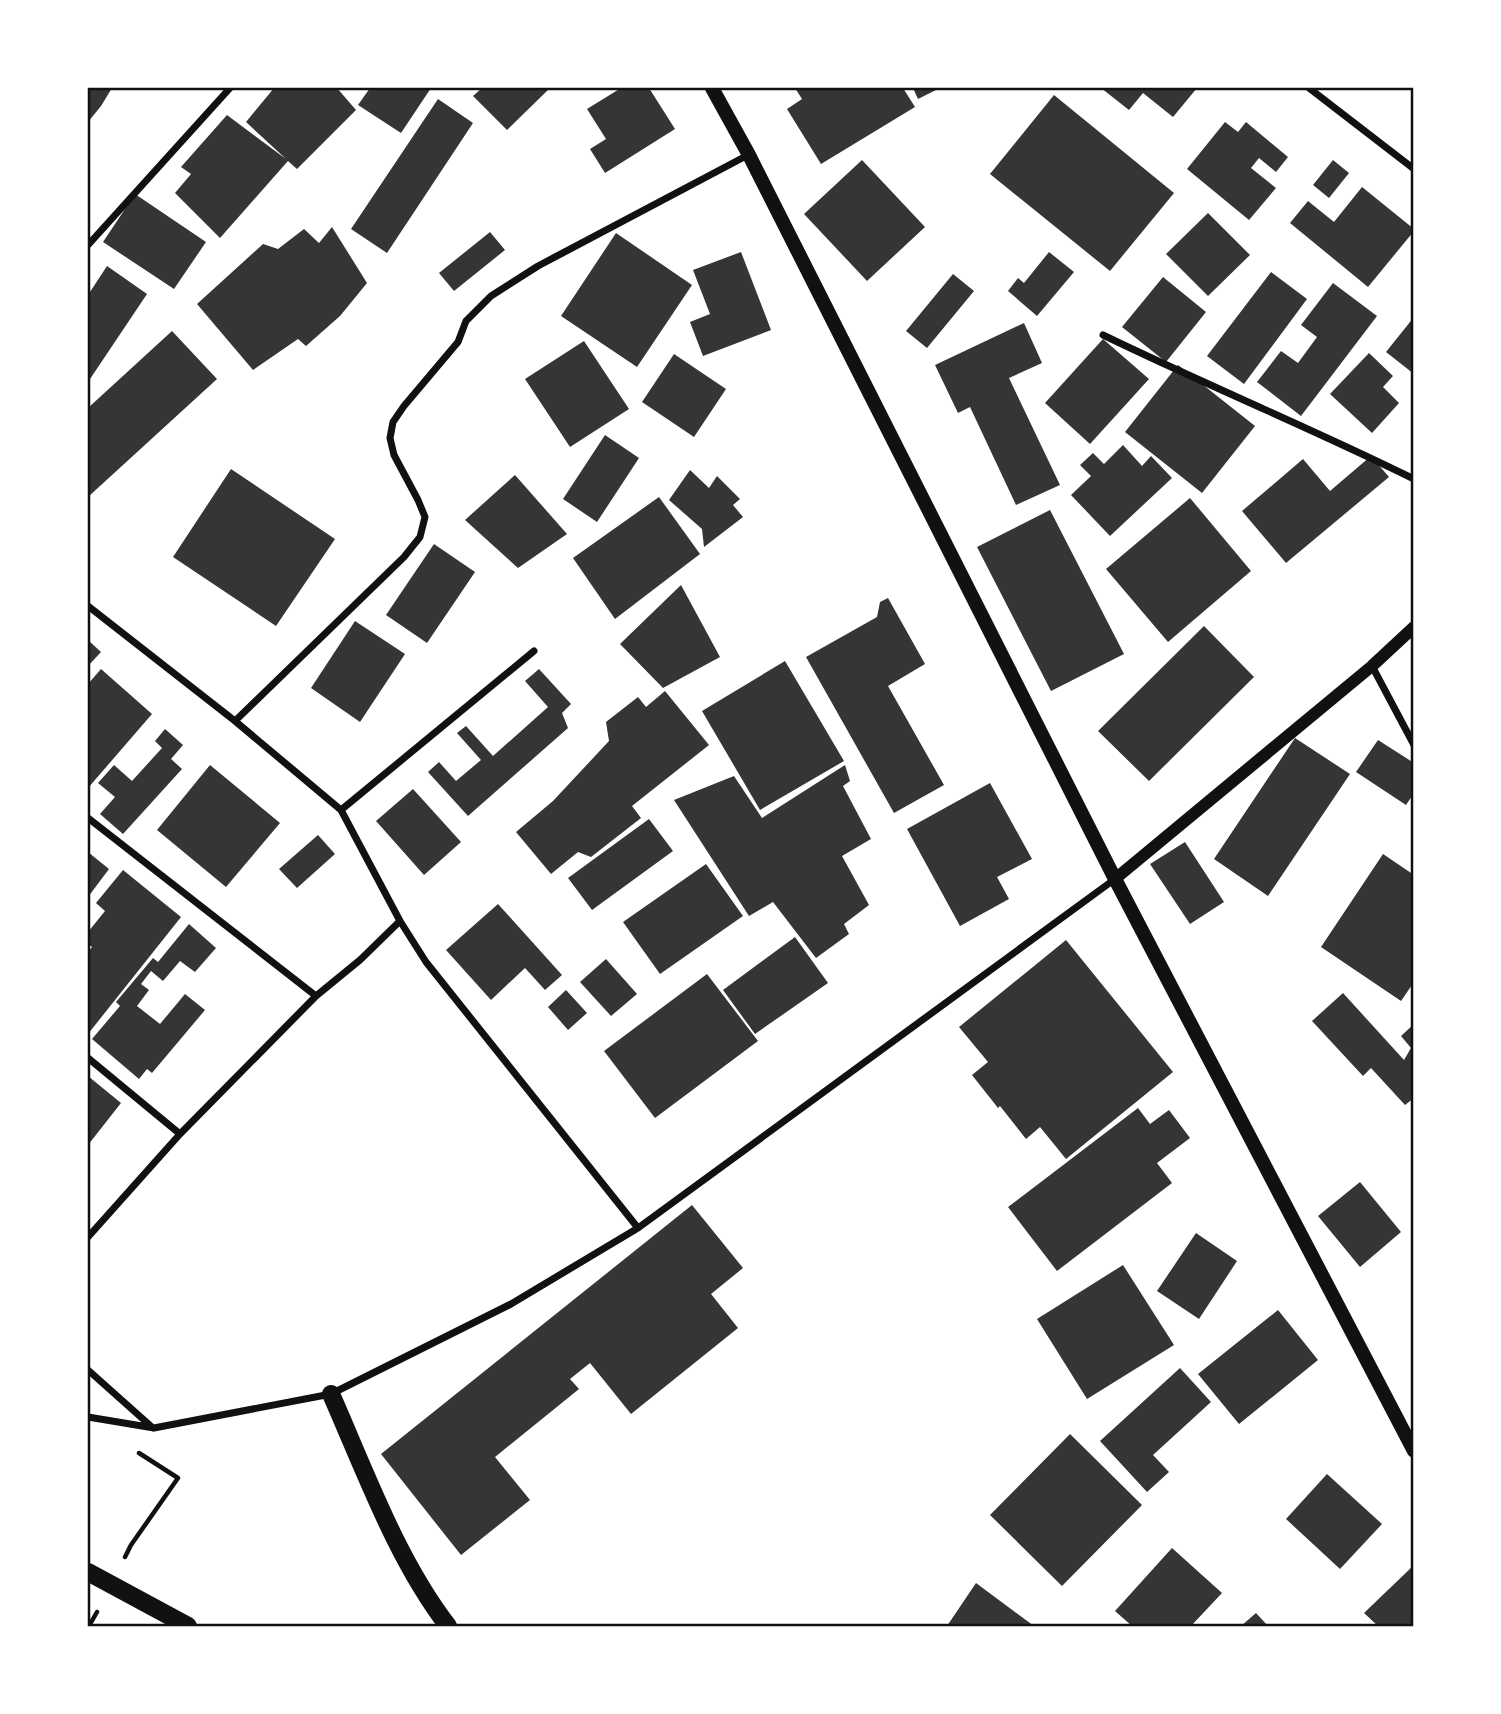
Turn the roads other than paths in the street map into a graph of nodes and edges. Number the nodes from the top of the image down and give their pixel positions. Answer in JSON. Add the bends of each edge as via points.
{"nodes":[{"id":1,"x":230,"y":88,"type":"edge"},
{"id":2,"x":712,"y":88,"type":"edge"},
{"id":3,"x":1309,"y":88,"type":"edge"},
{"id":4,"x":749,"y":155,"type":"junction"},
{"id":5,"x":1413,"y":169,"type":"edge"},
{"id":6,"x":88,"y":245,"type":"edge"},
{"id":7,"x":1103,"y":335,"type":"dead end"},
{"id":8,"x":1413,"y":479,"type":"edge"},
{"id":9,"x":88,"y":606,"type":"edge"},
{"id":10,"x":1413,"y":627,"type":"edge"},
{"id":11,"x":534,"y":651,"type":"dead end"},
{"id":12,"x":1372,"y":666,"type":"junction"},
{"id":13,"x":235,"y":722,"type":"junction"},
{"id":14,"x":1413,"y":745,"type":"edge"},
{"id":15,"x":341,"y":810,"type":"junction"},
{"id":16,"x":88,"y":818,"type":"edge"},
{"id":17,"x":1115,"y":879,"type":"junction"},
{"id":18,"x":400,"y":921,"type":"junction"},
{"id":19,"x":316,"y":996,"type":"junction"},
{"id":20,"x":88,"y":1058,"type":"edge"},
{"id":21,"x":180,"y":1134,"type":"junction"},
{"id":22,"x":638,"y":1228,"type":"junction"},
{"id":23,"x":88,"y":1237,"type":"edge"},
{"id":24,"x":88,"y":1370,"type":"edge"},
{"id":25,"x":331,"y":1394,"type":"junction"},
{"id":26,"x":88,"y":1417,"type":"edge"},
{"id":27,"x":153,"y":1428,"type":"junction"},
{"id":28,"x":1413,"y":1451,"type":"edge"},
{"id":29,"x":88,"y":1572,"type":"edge"},
{"id":30,"x":188,"y":1626,"type":"edge"},
{"id":31,"x":448,"y":1626,"type":"edge"}],
"edges":[{"from":1,"to":6,"type":"street"},
{"from":2,"to":4,"type":"main road"},
{"from":3,"to":5,"type":"street"},
{"from":4,"to":13,"type":"street","via":[[538,266],[491,296],[466,321],[458,342],[404,406],[391,430],[394,455],[425,517],[420,537],[404,558]]},
{"from":4,"to":17,"type":"main road"},
{"from":7,"to":8,"type":"street"},
{"from":9,"to":13,"type":"street"},
{"from":10,"to":12,"type":"street"},
{"from":11,"to":15,"type":"street"},
{"from":12,"to":14,"type":"street"},
{"from":12,"to":17,"type":"street"},
{"from":13,"to":15,"type":"street"},
{"from":15,"to":18,"type":"street"},
{"from":16,"to":19,"type":"street"},
{"from":17,"to":22,"type":"street"},
{"from":17,"to":28,"type":"main road"},
{"from":18,"to":19,"type":"street"},
{"from":18,"to":22,"type":"street","via":[[426,962]]},
{"from":19,"to":21,"type":"street"},
{"from":20,"to":21,"type":"street"},
{"from":21,"to":23,"type":"street"},
{"from":22,"to":25,"type":"street","via":[[511,1304]]},
{"from":24,"to":27,"type":"street"},
{"from":25,"to":27,"type":"street"},
{"from":25,"to":31,"type":"main road","via":[[391,1530]]},
{"from":26,"to":27,"type":"street"},
{"from":29,"to":30,"type":"main road"}]}
